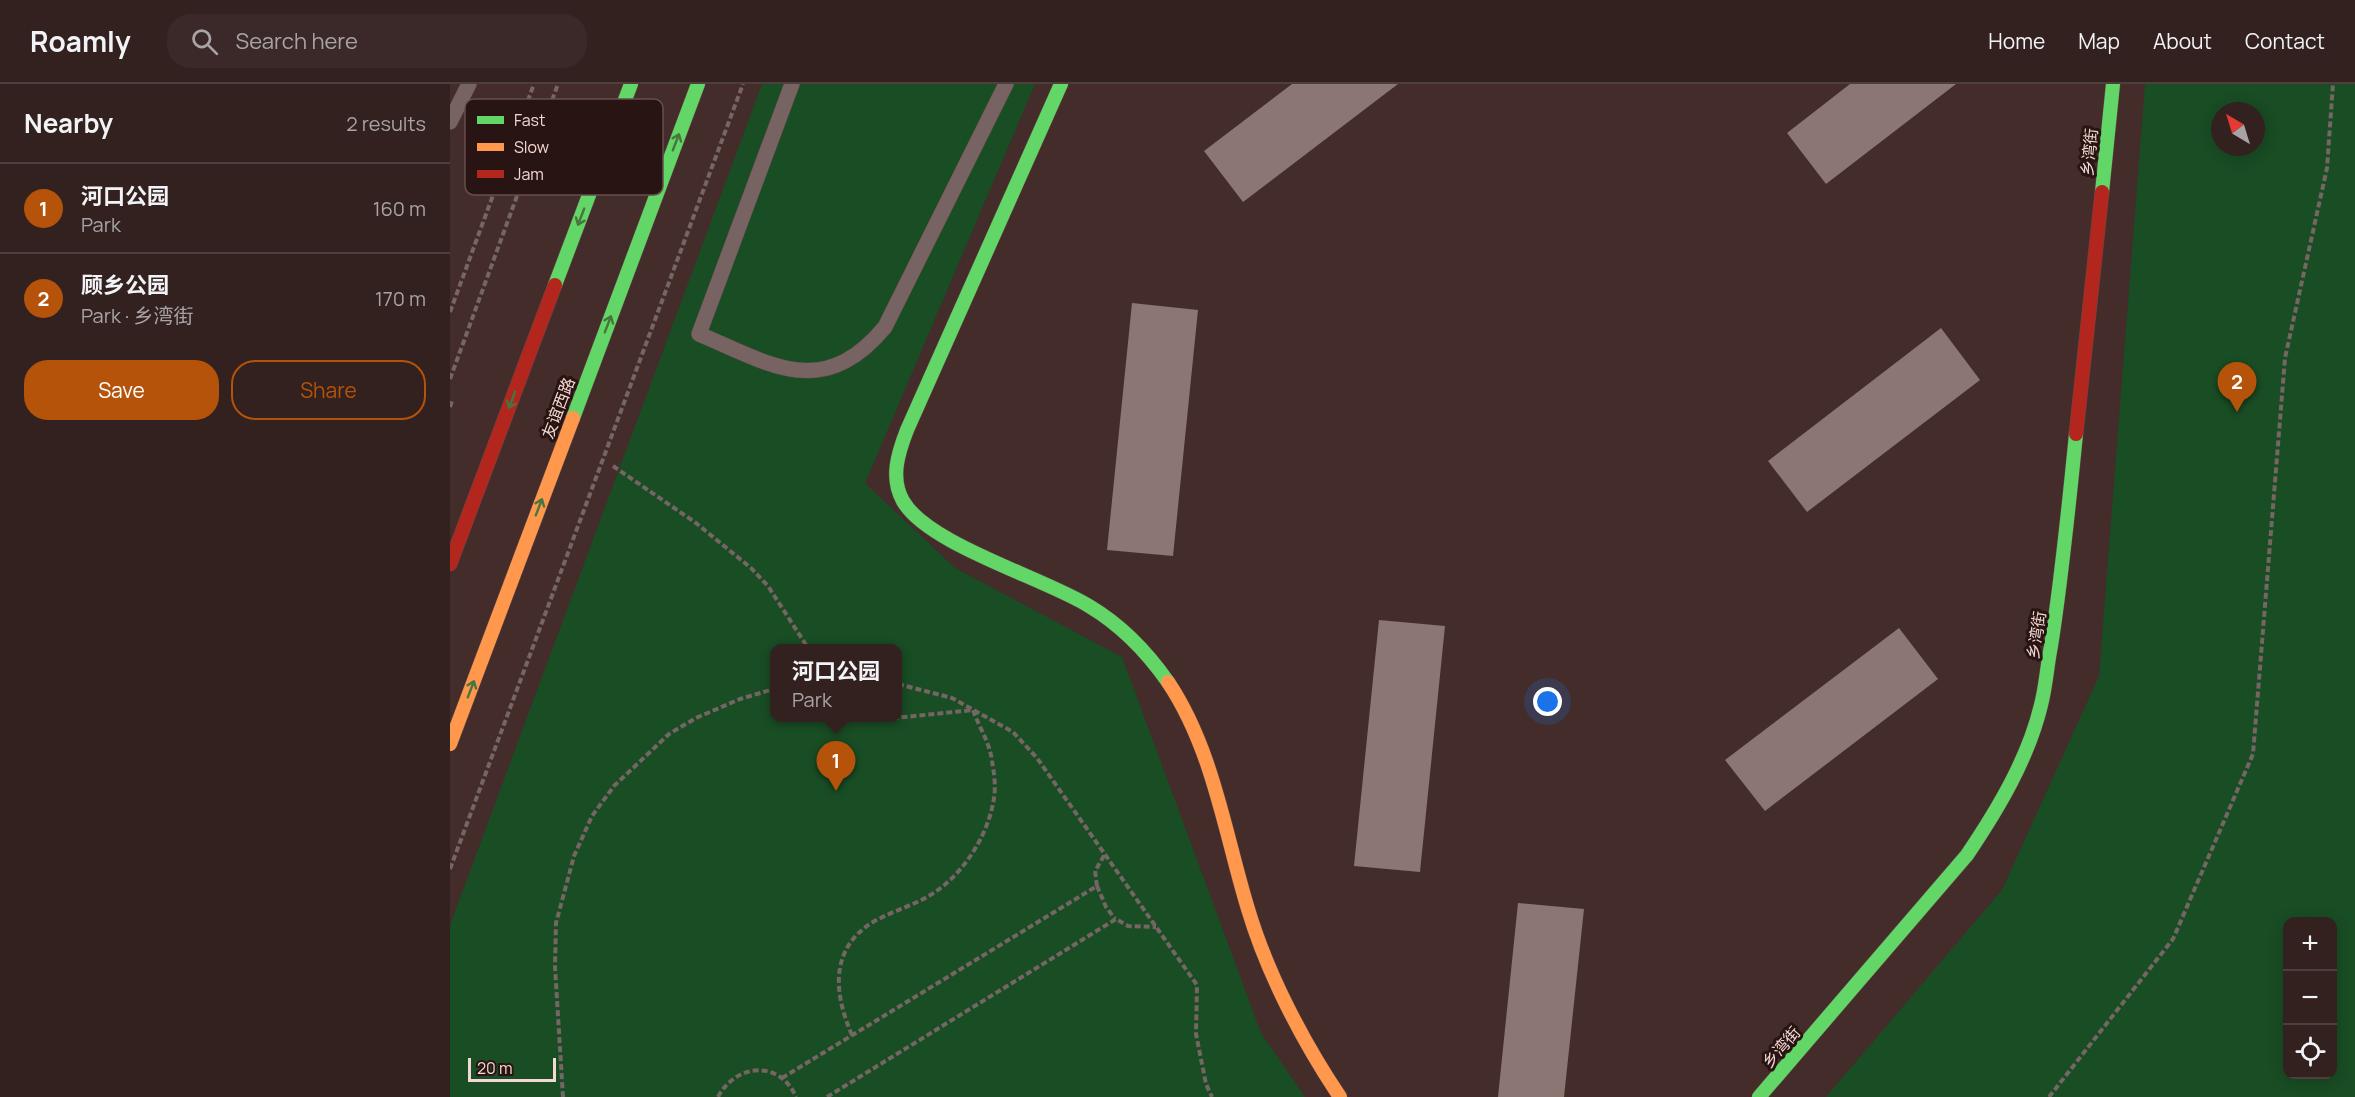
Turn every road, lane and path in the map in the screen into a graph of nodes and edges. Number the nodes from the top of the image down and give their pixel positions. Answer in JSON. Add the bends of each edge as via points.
{"nodes":[{"id":1,"x":469,"y":84,"type":"edge"},
{"id":2,"x":534,"y":84,"type":"edge"},
{"id":3,"x":558,"y":84,"type":"edge"},
{"id":4,"x":631,"y":84,"type":"edge"},
{"id":5,"x":698,"y":84,"type":"edge"},
{"id":6,"x":743,"y":84,"type":"edge"},
{"id":7,"x":792,"y":84,"type":"edge"},
{"id":8,"x":1006,"y":84,"type":"edge"},
{"id":9,"x":1061,"y":84,"type":"edge"},
{"id":10,"x":2113,"y":84,"type":"edge"},
{"id":11,"x":2333,"y":84,"type":"edge"},
{"id":12,"x":528,"y":99,"type":"edge"},
{"id":13,"x":553,"y":99,"type":"edge"},
{"id":14,"x":625,"y":99,"type":"edge"},
{"id":15,"x":450,"y":122,"type":"edge"},
{"id":16,"x":663,"y":177,"type":"edge"},
{"id":17,"x":493,"y":195,"type":"edge"},
{"id":18,"x":517,"y":195,"type":"edge"},
{"id":19,"x":589,"y":195,"type":"edge"},
{"id":20,"x":656,"y":195,"type":"edge"},
{"id":21,"x":450,"y":312,"type":"edge"},
{"id":22,"x":450,"y":379,"type":"edge"},
{"id":23,"x":452,"y":401,"type":"dead end"},
{"id":24,"x":450,"y":407,"type":"edge"},
{"id":25,"x":613,"y":466,"type":"dead end"},
{"id":26,"x":450,"y":564,"type":"edge"},
{"id":27,"x":805,"y":644,"type":"edge"},
{"id":28,"x":902,"y":685,"type":"edge"},
{"id":29,"x":770,"y":690,"type":"edge"},
{"id":30,"x":973,"y":710,"type":"junction"},
{"id":31,"x":902,"y":717,"type":"edge"},
{"id":32,"x":450,"y":744,"type":"edge"},
{"id":33,"x":1105,"y":854,"type":"junction"},
{"id":34,"x":450,"y":869,"type":"edge"},
{"id":35,"x":1097,"y":886,"type":"junction"},
{"id":36,"x":1116,"y":919,"type":"junction"},
{"id":37,"x":1156,"y":927,"type":"junction"},
{"id":38,"x":852,"y":1035,"type":"junction"},
{"id":39,"x":782,"y":1078,"type":"junction"},
{"id":40,"x":563,"y":1097,"type":"edge"},
{"id":41,"x":718,"y":1097,"type":"edge"},
{"id":42,"x":796,"y":1097,"type":"edge"},
{"id":43,"x":826,"y":1097,"type":"edge"},
{"id":44,"x":1212,"y":1097,"type":"edge"},
{"id":45,"x":1340,"y":1097,"type":"edge"},
{"id":46,"x":1759,"y":1097,"type":"edge"},
{"id":47,"x":2049,"y":1097,"type":"edge"}],
"edges":[{"from":1,"to":15,"type":"lane"},
{"from":2,"to":12,"type":"path"},
{"from":3,"to":13,"type":"path"},
{"from":4,"to":14,"type":"street","one_way":true},
{"from":16,"to":5,"type":"street","name":"友谊西路","one_way":true},
{"from":6,"to":34,"type":"path"},
{"from":7,"to":8,"type":"lane","via":[[699,334],[784,368],[812,371],[851,359],[885,327]]},
{"from":9,"to":45,"type":"street","via":[[907,429],[896,464],[900,497],[923,521],[965,549],[1064,593],[1114,622],[1163,675],[1177,696],[1209,770],[1258,942],[1298,1025]]},
{"from":10,"to":46,"type":"street","name":"乡湾街","via":[[2060,590],[2041,705],[2028,744],[1990,821],[1967,855]]},
{"from":11,"to":47,"type":"path","via":[[2327,168],[2285,358],[2253,754],[2172,939]]},
{"from":17,"to":21,"type":"path"},
{"from":18,"to":22,"type":"path"},
{"from":19,"to":26,"type":"street","one_way":true},
{"from":32,"to":20,"type":"street","name":"友谊西路","one_way":true},
{"from":23,"to":24,"type":"path"},
{"from":25,"to":27,"type":"path","via":[[751,568],[768,586]]},
{"from":28,"to":30,"type":"path","via":[[952,698]]},
{"from":29,"to":40,"type":"path","via":[[696,718],[669,734],[614,786],[592,816],[574,856],[556,923]]},
{"from":30,"to":31,"type":"path"},
{"from":30,"to":33,"type":"path","via":[[1013,732]]},
{"from":30,"to":38,"type":"path","via":[[992,759],[995,795],[990,814],[979,842],[953,877],[938,890],[873,922],[847,949],[840,962],[838,990]]},
{"from":33,"to":35,"type":"path","via":[[1095,871]]},
{"from":33,"to":37,"type":"path"},
{"from":35,"to":36,"type":"path"},
{"from":35,"to":38,"type":"path"},
{"from":36,"to":37,"type":"path","via":[[1128,926]]},
{"from":36,"to":43,"type":"path"},
{"from":37,"to":44,"type":"path","via":[[1197,985],[1196,1034]]},
{"from":38,"to":39,"type":"path"},
{"from":39,"to":41,"type":"path","via":[[762,1070],[747,1071],[734,1077]]},
{"from":39,"to":42,"type":"path"}]}
